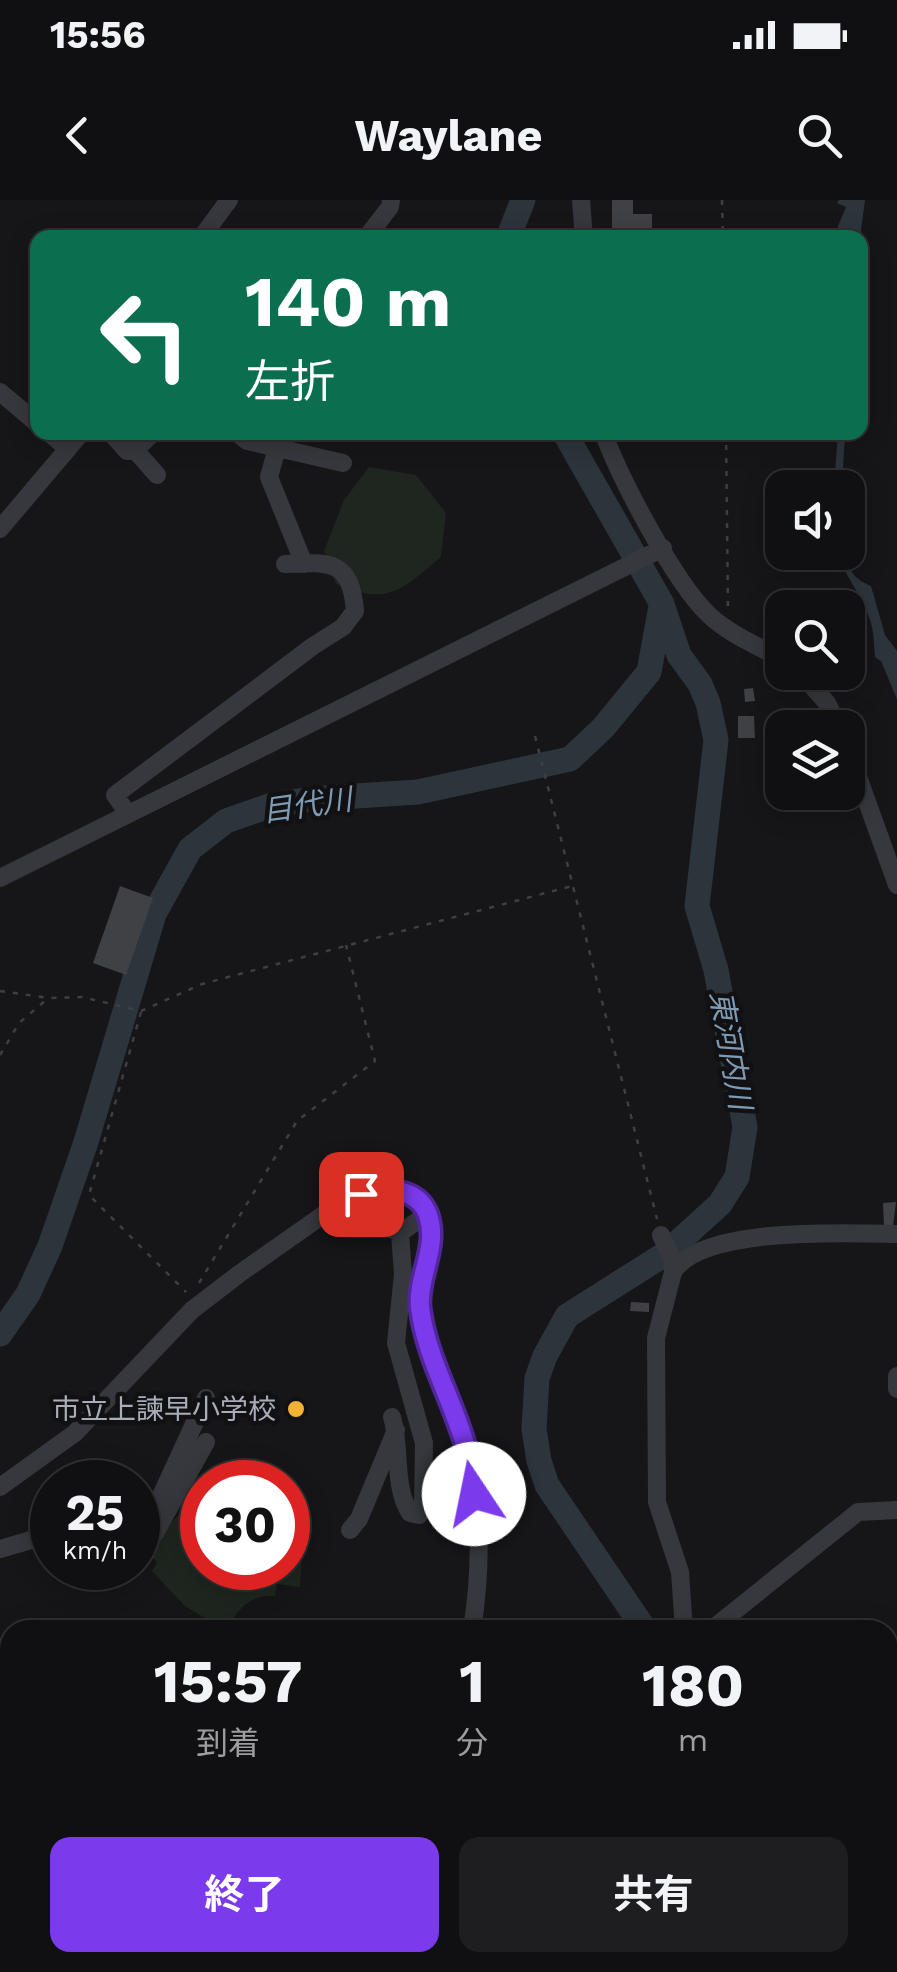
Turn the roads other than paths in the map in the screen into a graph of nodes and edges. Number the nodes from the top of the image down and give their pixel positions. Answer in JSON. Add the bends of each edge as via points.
{"nodes":[{"id":1,"x":229,"y":200,"type":"edge"},
{"id":2,"x":391,"y":200,"type":"edge"},
{"id":3,"x":581,"y":200,"type":"edge"},
{"id":4,"x":207,"y":230,"type":"edge"},
{"id":5,"x":372,"y":230,"type":"edge"},
{"id":6,"x":583,"y":230,"type":"edge"},
{"id":7,"x":0,"y":392,"type":"edge"},
{"id":8,"x":30,"y":417,"type":"edge"},
{"id":9,"x":57,"y":440,"type":"edge"},
{"id":10,"x":76,"y":440,"type":"edge"},
{"id":11,"x":117,"y":440,"type":"edge"},
{"id":12,"x":146,"y":440,"type":"edge"},
{"id":13,"x":246,"y":440,"type":"edge"},
{"id":14,"x":606,"y":440,"type":"edge"},
{"id":15,"x":285,"y":443,"type":"edge"},
{"id":16,"x":68,"y":450,"type":"junction"},
{"id":17,"x":135,"y":450,"type":"junction"},
{"id":18,"x":343,"y":463,"type":"dead end"},
{"id":19,"x":157,"y":476,"type":"dead end"},
{"id":20,"x":0,"y":529,"type":"edge"},
{"id":21,"x":659,"y":551,"type":"junction"},
{"id":22,"x":285,"y":564,"type":"dead end"},
{"id":23,"x":304,"y":564,"type":"junction"},
{"id":24,"x":765,"y":650,"type":"edge"},
{"id":25,"x":816,"y":690,"type":"edge"},
{"id":26,"x":831,"y":710,"type":"edge"},
{"id":27,"x":865,"y":796,"type":"edge"},
{"id":28,"x":128,"y":814,"type":"junction"},
{"id":29,"x":0,"y":878,"type":"edge"},
{"id":30,"x":897,"y":885,"type":"edge"},
{"id":31,"x":428,"y":1214,"type":"junction"},
{"id":32,"x":366,"y":1216,"type":"dead end"},
{"id":33,"x":400,"y":1234,"type":"junction"},
{"id":34,"x":897,"y":1234,"type":"edge"},
{"id":35,"x":661,"y":1235,"type":"road end"},
{"id":36,"x":673,"y":1265,"type":"junction"},
{"id":37,"x":897,"y":1376,"type":"edge"},
{"id":38,"x":897,"y":1389,"type":"edge"},
{"id":39,"x":206,"y":1398,"type":"dead end"},
{"id":40,"x":206,"y":1442,"type":"dead end"},
{"id":41,"x":0,"y":1488,"type":"edge"},
{"id":42,"x":160,"y":1498,"type":"edge"},
{"id":43,"x":897,"y":1510,"type":"edge"},
{"id":44,"x":160,"y":1526,"type":"edge"},
{"id":45,"x":350,"y":1530,"type":"dead end"},
{"id":46,"x":30,"y":1541,"type":"edge"},
{"id":47,"x":0,"y":1549,"type":"edge"},
{"id":48,"x":474,"y":1620,"type":"edge"},
{"id":49,"x":683,"y":1620,"type":"edge"},
{"id":50,"x":724,"y":1620,"type":"edge"}],
"edges":[{"from":1,"to":4,"type":"street"},
{"from":2,"to":5,"type":"street"},
{"from":3,"to":6,"type":"street"},
{"from":7,"to":8,"type":"street"},
{"from":9,"to":16,"type":"street"},
{"from":10,"to":16,"type":"street"},
{"from":11,"to":17,"type":"street"},
{"from":12,"to":17,"type":"street"},
{"from":13,"to":15,"type":"street"},
{"from":14,"to":21,"type":"street"},
{"from":15,"to":18,"type":"street"},
{"from":15,"to":23,"type":"street","via":[[269,477]]},
{"from":16,"to":20,"type":"street"},
{"from":17,"to":19,"type":"street"},
{"from":21,"to":24,"type":"street","via":[[708,614]]},
{"from":21,"to":28,"type":"street"},
{"from":22,"to":23,"type":"street"},
{"from":23,"to":28,"type":"street","via":[[340,568],[350,580],[356,612],[116,795]]},
{"from":25,"to":26,"type":"street"},
{"from":27,"to":30,"type":"street"},
{"from":28,"to":29,"type":"street"},
{"from":31,"to":33,"type":"street"},
{"from":31,"to":41,"type":"street","via":[[393,1188],[347,1198],[192,1310],[75,1433]]},
{"from":31,"to":48,"type":"street","via":[[432,1242],[420,1303],[468,1454],[478,1538]]},
{"from":32,"to":33,"type":"street"},
{"from":33,"to":45,"type":"street","via":[[396,1344],[424,1443],[423,1508],[419,1515],[410,1513],[403,1502],[394,1423]]},
{"from":34,"to":36,"type":"street","via":[[753,1236]]},
{"from":35,"to":36,"type":"street"},
{"from":36,"to":49,"type":"street","via":[[656,1338],[657,1502],[680,1572]]},
{"from":37,"to":38,"type":"street"},
{"from":39,"to":42,"type":"street"},
{"from":40,"to":44,"type":"street"},
{"from":43,"to":50,"type":"street","via":[[858,1512]]},
{"from":46,"to":47,"type":"street"}]}
